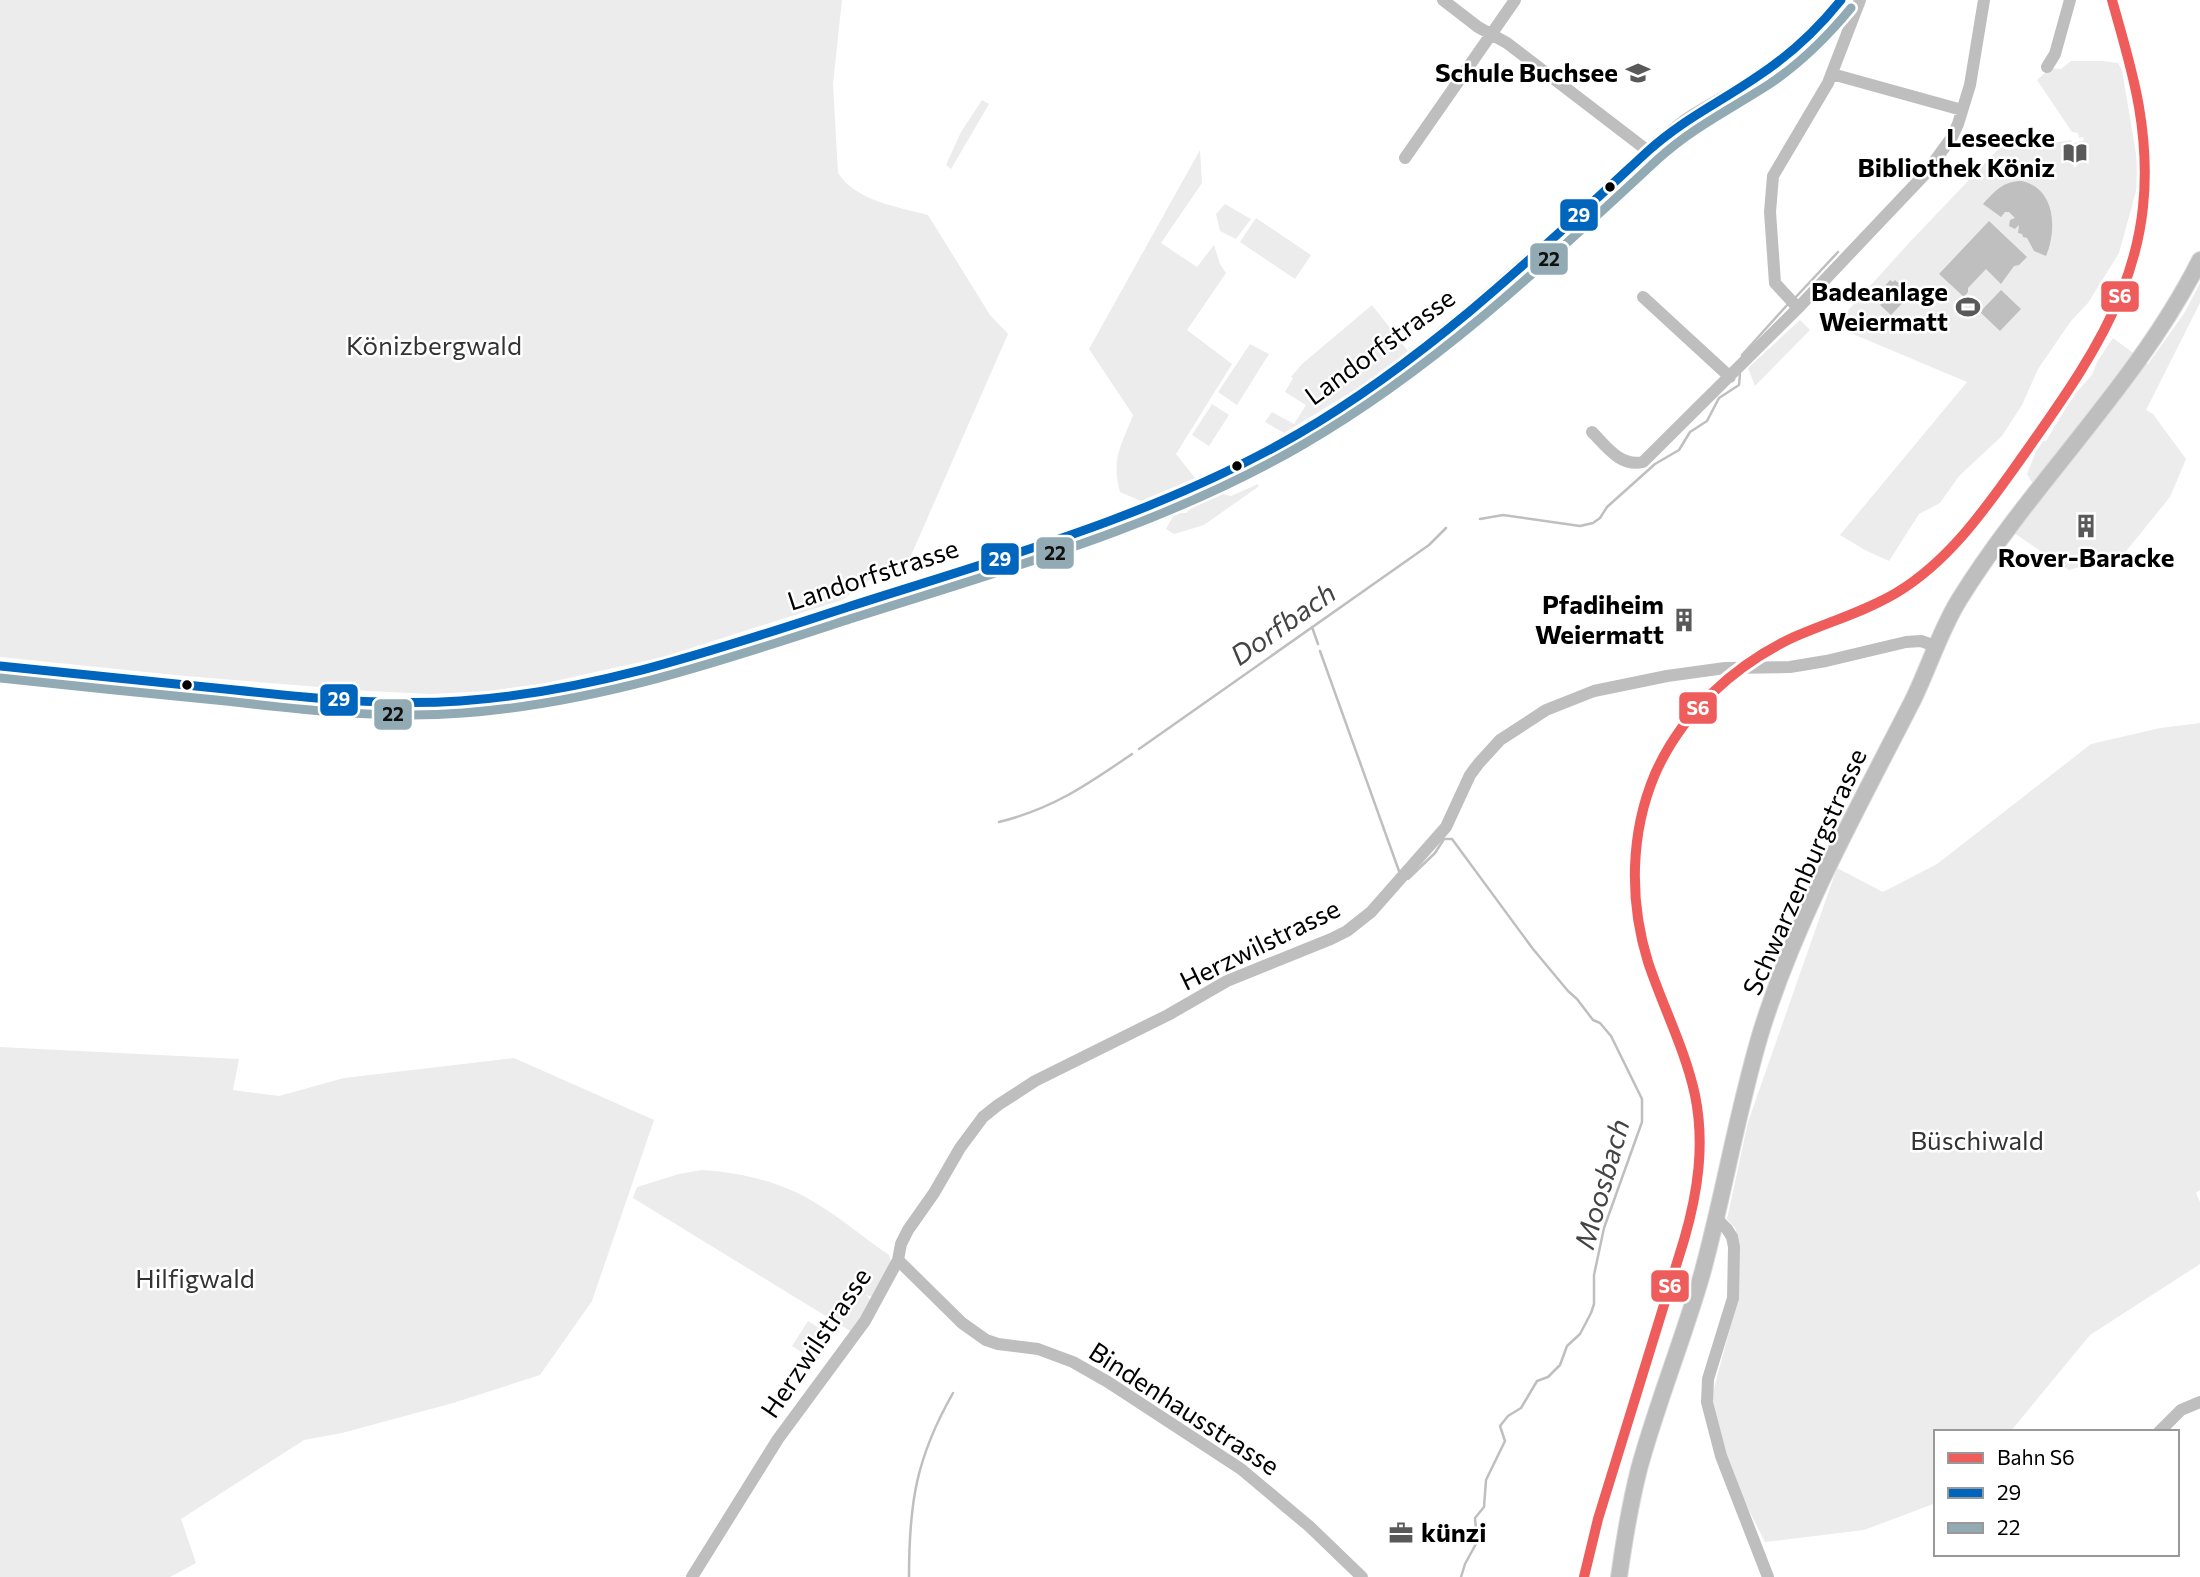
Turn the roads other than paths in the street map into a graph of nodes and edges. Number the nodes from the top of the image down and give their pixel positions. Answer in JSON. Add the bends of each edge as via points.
{"nodes":[{"id":1,"x":1443,"y":0,"type":"edge"},
{"id":2,"x":1515,"y":0,"type":"edge"},
{"id":3,"x":1841,"y":0,"type":"edge"},
{"id":4,"x":1860,"y":0,"type":"edge"},
{"id":5,"x":1984,"y":0,"type":"edge"},
{"id":6,"x":2070,"y":0,"type":"edge"},
{"id":7,"x":1491,"y":35,"type":"junction"},
{"id":8,"x":2047,"y":67,"type":"dead end"},
{"id":9,"x":1832,"y":74,"type":"junction"},
{"id":10,"x":1962,"y":110,"type":"junction"},
{"id":11,"x":1648,"y":151,"type":"junction"},
{"id":12,"x":1405,"y":158,"type":"dead end"},
{"id":13,"x":2200,"y":260,"type":"edge"},
{"id":14,"x":1643,"y":297,"type":"dead end"},
{"id":15,"x":1798,"y":308,"type":"junction"},
{"id":16,"x":1730,"y":377,"type":"junction"},
{"id":17,"x":1592,"y":432,"type":"dead end"},
{"id":18,"x":1938,"y":647,"type":"junction"},
{"id":19,"x":0,"y":666,"type":"edge"},
{"id":20,"x":1716,"y":1218,"type":"junction"},
{"id":21,"x":898,"y":1260,"type":"junction"},
{"id":22,"x":2200,"y":1402,"type":"edge"},
{"id":23,"x":2161,"y":1430,"type":"edge"},
{"id":24,"x":692,"y":1577,"type":"edge"},
{"id":25,"x":1362,"y":1577,"type":"edge"},
{"id":26,"x":1619,"y":1577,"type":"edge"},
{"id":27,"x":1768,"y":1577,"type":"edge"}],
"edges":[{"from":1,"to":7,"type":"street"},
{"from":2,"to":7,"type":"street"},
{"from":3,"to":11,"type":"street","name":"Landorfstrasse","via":[[1814,32],[1779,62],[1695,114]]},
{"from":4,"to":9,"type":"street"},
{"from":5,"to":10,"type":"street"},
{"from":6,"to":8,"type":"street"},
{"from":7,"to":11,"type":"street"},
{"from":7,"to":12,"type":"street"},
{"from":9,"to":10,"type":"street"},
{"from":9,"to":15,"type":"street","via":[[1773,176],[1770,212],[1775,283]]},
{"from":10,"to":15,"type":"street","via":[[1952,137],[1926,173]]},
{"from":11,"to":19,"type":"street","name":"Landorfstrasse","via":[[1430,342],[1367,390],[1277,445],[1123,516],[744,641],[550,690],[434,702],[295,696]]},
{"from":13,"to":18,"type":"main road","name":"Schwarzenburgstrasse","via":[[2149,346],[1962,595]]},
{"from":14,"to":16,"type":"street"},
{"from":15,"to":16,"type":"street"},
{"from":16,"to":17,"type":"street","via":[[1643,462],[1623,461]]},
{"from":18,"to":20,"type":"main road","name":"Schwarzenburgstrasse","via":[[1786,962],[1753,1062]]},
{"from":18,"to":21,"type":"street","name":"Herzwilstrasse","via":[[1906,642],[1790,667],[1725,668],[1626,683],[1568,700],[1528,720],[1479,763],[1446,827],[1360,922],[1331,939],[1208,990],[1026,1086],[990,1111],[975,1125],[908,1230]]},
{"from":20,"to":26,"type":"main road","name":"Schwarzenburgstrasse","via":[[1640,1466]]},
{"from":20,"to":27,"type":"street","via":[[1732,1237],[1734,1247],[1732,1298],[1708,1379],[1707,1402],[1721,1456]]},
{"from":21,"to":24,"type":"street","name":"Herzwilstrasse","via":[[865,1321],[778,1439]]},
{"from":21,"to":25,"type":"street","name":"Bindenhausstrasse","via":[[986,1339],[998,1345],[1038,1349],[1073,1362],[1241,1469]]},
{"from":22,"to":23,"type":"street","via":[[2181,1410]]}]}
